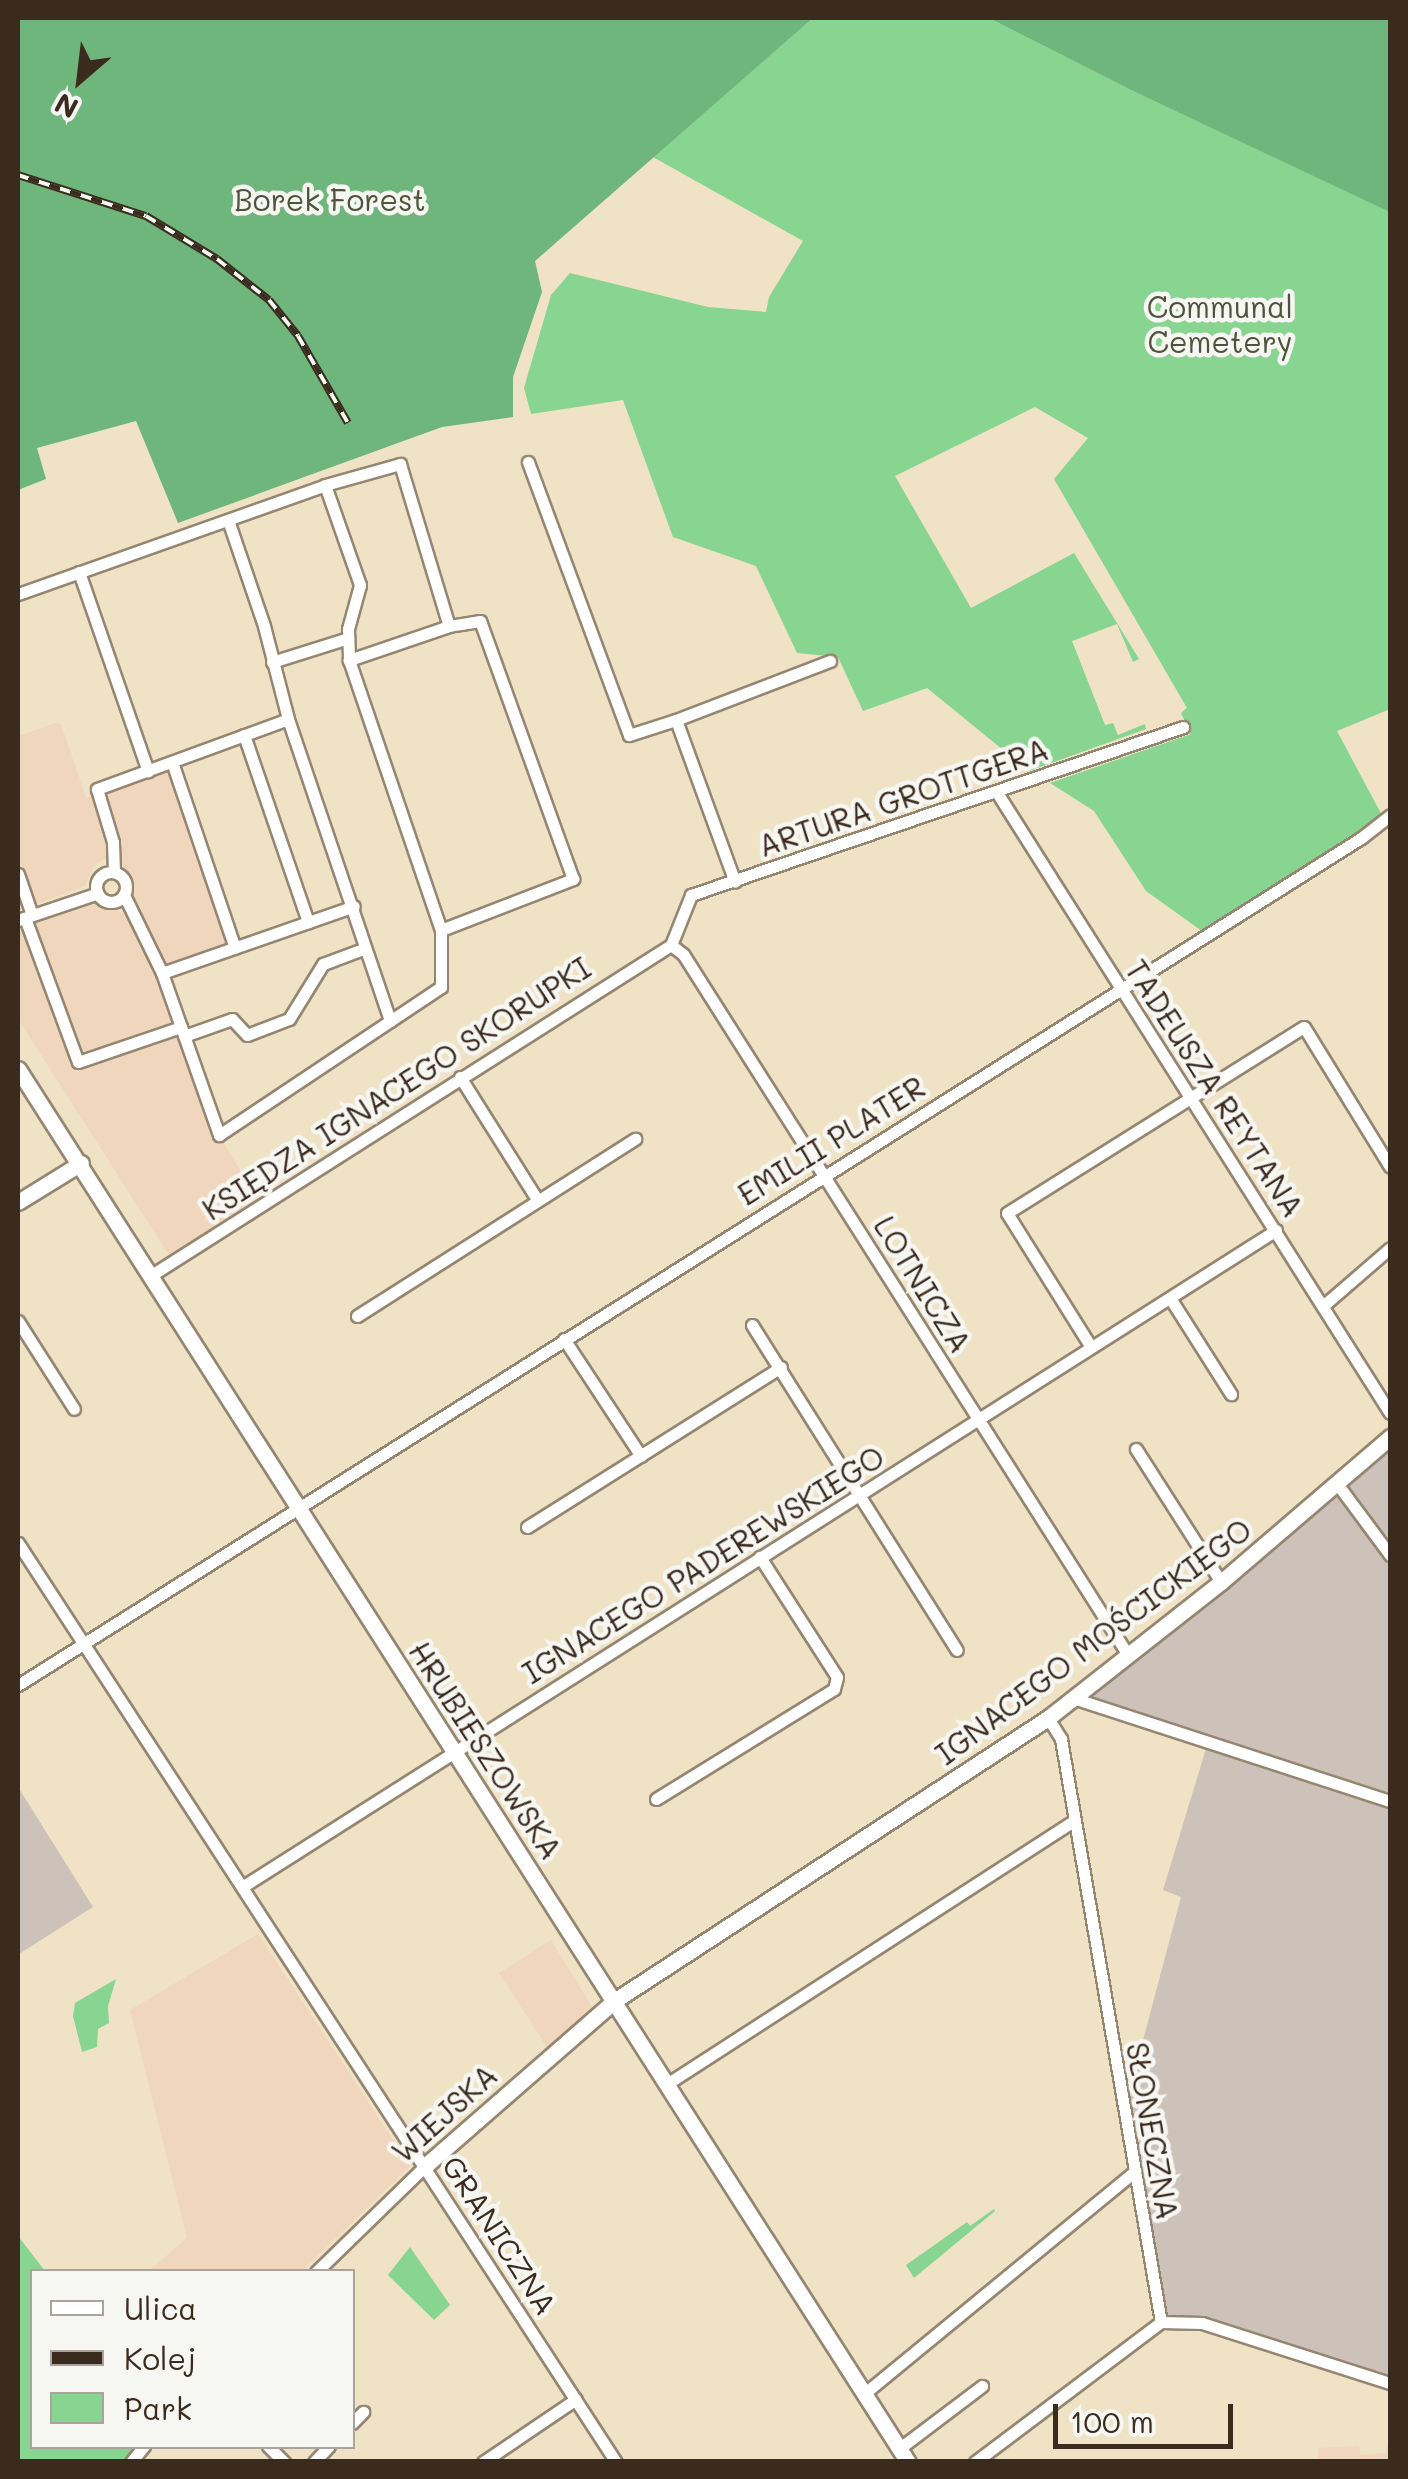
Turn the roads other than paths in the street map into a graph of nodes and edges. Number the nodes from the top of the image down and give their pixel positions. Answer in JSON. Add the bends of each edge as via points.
{"nodes":[{"id":1,"x":528,"y":462,"type":"dead end"},
{"id":2,"x":325,"y":485,"type":"junction"},
{"id":3,"x":228,"y":520,"type":"junction"},
{"id":4,"x":80,"y":572,"type":"junction"},
{"id":5,"x":18,"y":594,"type":"edge"},
{"id":6,"x":448,"y":626,"type":"junction"},
{"id":7,"x":348,"y":638,"type":"junction"},
{"id":8,"x":349,"y":660,"type":"junction"},
{"id":9,"x":830,"y":661,"type":"dead end"},
{"id":10,"x":272,"y":662,"type":"junction"},
{"id":11,"x":288,"y":718,"type":"junction"},
{"id":12,"x":676,"y":720,"type":"junction"},
{"id":13,"x":1182,"y":727,"type":"dead end"},
{"id":14,"x":244,"y":736,"type":"junction"},
{"id":15,"x":172,"y":762,"type":"junction"},
{"id":16,"x":148,"y":772,"type":"junction"},
{"id":17,"x":996,"y":791,"type":"junction"},
{"id":18,"x":1390,"y":815,"type":"edge"},
{"id":19,"x":114,"y":872,"type":"junction"},
{"id":20,"x":18,"y":874,"type":"edge"},
{"id":21,"x":735,"y":882,"type":"junction"},
{"id":22,"x":98,"y":892,"type":"junction"},
{"id":23,"x":124,"y":895,"type":"junction"},
{"id":24,"x":354,"y":906,"type":"junction"},
{"id":25,"x":25,"y":918,"type":"edge"},
{"id":26,"x":308,"y":922,"type":"junction"},
{"id":27,"x":441,"y":930,"type":"junction"},
{"id":28,"x":670,"y":945,"type":"junction"},
{"id":29,"x":235,"y":948,"type":"junction"},
{"id":30,"x":363,"y":948,"type":"junction"},
{"id":31,"x":162,"y":973,"type":"junction"},
{"id":32,"x":1120,"y":986,"type":"junction"},
{"id":33,"x":390,"y":1021,"type":"junction"},
{"id":34,"x":182,"y":1032,"type":"junction"},
{"id":35,"x":18,"y":1068,"type":"edge"},
{"id":36,"x":460,"y":1077,"type":"junction"},
{"id":37,"x":1190,"y":1096,"type":"junction"},
{"id":38,"x":636,"y":1139,"type":"dead end"},
{"id":39,"x":81,"y":1162,"type":"junction"},
{"id":40,"x":1390,"y":1167,"type":"edge"},
{"id":41,"x":824,"y":1174,"type":"junction"},
{"id":42,"x":538,"y":1201,"type":"junction"},
{"id":43,"x":18,"y":1202,"type":"edge"},
{"id":44,"x":1276,"y":1230,"type":"junction"},
{"id":45,"x":1390,"y":1248,"type":"edge"},
{"id":46,"x":150,"y":1276,"type":"junction"},
{"id":47,"x":1170,"y":1298,"type":"junction"},
{"id":48,"x":1324,"y":1304,"type":"junction"},
{"id":49,"x":357,"y":1316,"type":"dead end"},
{"id":50,"x":18,"y":1321,"type":"edge"},
{"id":51,"x":752,"y":1324,"type":"dead end"},
{"id":52,"x":564,"y":1339,"type":"junction"},
{"id":53,"x":1091,"y":1347,"type":"junction"},
{"id":54,"x":781,"y":1367,"type":"junction"},
{"id":55,"x":1231,"y":1394,"type":"dead end"},
{"id":56,"x":74,"y":1409,"type":"dead end"},
{"id":57,"x":1390,"y":1413,"type":"edge"},
{"id":58,"x":979,"y":1419,"type":"junction"},
{"id":59,"x":1390,"y":1437,"type":"edge"},
{"id":60,"x":1136,"y":1449,"type":"dead end"},
{"id":61,"x":640,"y":1456,"type":"junction"},
{"id":62,"x":1338,"y":1485,"type":"junction"},
{"id":63,"x":860,"y":1494,"type":"junction"},
{"id":64,"x":297,"y":1506,"type":"junction"},
{"id":65,"x":527,"y":1527,"type":"dead end"},
{"id":66,"x":18,"y":1544,"type":"edge"},
{"id":67,"x":1390,"y":1555,"type":"edge"},
{"id":68,"x":760,"y":1557,"type":"junction"},
{"id":69,"x":1221,"y":1582,"type":"junction"},
{"id":70,"x":84,"y":1643,"type":"junction"},
{"id":71,"x":957,"y":1650,"type":"dead end"},
{"id":72,"x":1128,"y":1655,"type":"junction"},
{"id":73,"x":18,"y":1685,"type":"edge"},
{"id":74,"x":1073,"y":1698,"type":"junction"},
{"id":75,"x":1048,"y":1718,"type":"junction"},
{"id":76,"x":454,"y":1751,"type":"junction"},
{"id":77,"x":656,"y":1800,"type":"dead end"},
{"id":78,"x":1390,"y":1800,"type":"edge"},
{"id":79,"x":1072,"y":1822,"type":"junction"},
{"id":80,"x":242,"y":1887,"type":"junction"},
{"id":81,"x":614,"y":2001,"type":"junction"},
{"id":82,"x":667,"y":2084,"type":"junction"},
{"id":83,"x":425,"y":2166,"type":"junction"},
{"id":84,"x":1134,"y":2171,"type":"junction"},
{"id":85,"x":319,"y":2269,"type":"edge"},
{"id":86,"x":1162,"y":2322,"type":"junction"},
{"id":87,"x":1390,"y":2383,"type":"edge"},
{"id":88,"x":982,"y":2386,"type":"dead end"},
{"id":89,"x":864,"y":2394,"type":"junction"},
{"id":90,"x":576,"y":2400,"type":"junction"},
{"id":91,"x":363,"y":2412,"type":"dead end"},
{"id":92,"x":355,"y":2420,"type":"edge"},
{"id":93,"x":904,"y":2455,"type":"edge"},
{"id":94,"x":484,"y":2462,"type":"edge"},
{"id":95,"x":616,"y":2462,"type":"edge"},
{"id":96,"x":975,"y":2462,"type":"edge"}],
"edges":[{"from":1,"to":12,"type":"street","via":[[629,735]]},
{"from":2,"to":3,"type":"street"},
{"from":2,"to":6,"type":"street","via":[[400,464]]},
{"from":2,"to":7,"type":"street","via":[[360,585]]},
{"from":3,"to":4,"type":"street"},
{"from":3,"to":10,"type":"street"},
{"from":4,"to":5,"type":"street"},
{"from":4,"to":16,"type":"street"},
{"from":6,"to":8,"type":"street"},
{"from":6,"to":27,"type":"street","via":[[480,621],[573,879]]},
{"from":7,"to":8,"type":"street"},
{"from":7,"to":10,"type":"street"},
{"from":8,"to":27,"type":"street"},
{"from":9,"to":12,"type":"street"},
{"from":10,"to":11,"type":"street"},
{"from":11,"to":14,"type":"street"},
{"from":11,"to":24,"type":"street"},
{"from":12,"to":21,"type":"street"},
{"from":13,"to":17,"type":"street","name":"ARTURA GROTTGERA"},
{"from":14,"to":15,"type":"street"},
{"from":14,"to":26,"type":"street"},
{"from":15,"to":16,"type":"street"},
{"from":15,"to":29,"type":"street"},
{"from":16,"to":19,"type":"street","via":[[98,789]]},
{"from":17,"to":21,"type":"street","name":"ARTURA GROTTGERA"},
{"from":17,"to":32,"type":"street","name":"TADEUSZA REYTANA"},
{"from":18,"to":32,"type":"street","name":"EMILII PLATER"},
{"from":19,"to":22,"type":"street","via":[[100,877]]},
{"from":19,"to":23,"type":"street","via":[[125,881]]},
{"from":20,"to":25,"type":"street"},
{"from":21,"to":28,"type":"street","name":"ARTURA GROTTGERA","via":[[691,895]]},
{"from":22,"to":23,"type":"street","via":[[111,902]]},
{"from":22,"to":25,"type":"street"},
{"from":23,"to":31,"type":"street"},
{"from":24,"to":26,"type":"street"},
{"from":24,"to":30,"type":"street"},
{"from":25,"to":34,"type":"street","via":[[78,1062]]},
{"from":26,"to":29,"type":"street"},
{"from":27,"to":33,"type":"street","via":[[442,986]]},
{"from":28,"to":36,"type":"street","name":"KSIĘDZA IGNACEGO SKORUPKI"},
{"from":28,"to":41,"type":"street","name":"LOTNICZA","via":[[683,954]]},
{"from":29,"to":31,"type":"street"},
{"from":30,"to":33,"type":"street"},
{"from":30,"to":34,"type":"street","via":[[323,964],[290,1019],[247,1035],[232,1019]]},
{"from":31,"to":34,"type":"street"},
{"from":32,"to":37,"type":"street","name":"TADEUSZA REYTANA"},
{"from":32,"to":41,"type":"street","name":"EMILII PLATER"},
{"from":33,"to":34,"type":"street","via":[[219,1135]]},
{"from":35,"to":39,"type":"main road","name":"HRUBIESZOWSKA"},
{"from":36,"to":42,"type":"street"},
{"from":36,"to":46,"type":"street","name":"KSIĘDZA IGNACEGO SKORUPKI"},
{"from":37,"to":40,"type":"street","via":[[1304,1027]]},
{"from":37,"to":44,"type":"street","name":"TADEUSZA REYTANA"},
{"from":37,"to":53,"type":"street","via":[[1007,1214]]},
{"from":38,"to":42,"type":"street"},
{"from":39,"to":43,"type":"main road"},
{"from":39,"to":46,"type":"main road","name":"HRUBIESZOWSKA"},
{"from":41,"to":52,"type":"street","name":"EMILII PLATER"},
{"from":41,"to":58,"type":"street","name":"LOTNICZA"},
{"from":42,"to":49,"type":"street"},
{"from":44,"to":47,"type":"street","name":"IGNACEGO PADEREWSKIEGO"},
{"from":44,"to":48,"type":"street","name":"TADEUSZA REYTANA"},
{"from":45,"to":48,"type":"street"},
{"from":46,"to":64,"type":"main road","name":"HRUBIESZOWSKA"},
{"from":47,"to":53,"type":"street","name":"IGNACEGO PADEREWSKIEGO"},
{"from":47,"to":55,"type":"street"},
{"from":48,"to":57,"type":"street","name":"TADEUSZA REYTANA"},
{"from":50,"to":56,"type":"street"},
{"from":51,"to":54,"type":"street"},
{"from":52,"to":61,"type":"street"},
{"from":52,"to":64,"type":"street","name":"EMILII PLATER"},
{"from":53,"to":58,"type":"street","name":"IGNACEGO PADEREWSKIEGO"},
{"from":54,"to":61,"type":"street"},
{"from":54,"to":63,"type":"street"},
{"from":58,"to":63,"type":"street","name":"IGNACEGO PADEREWSKIEGO"},
{"from":58,"to":72,"type":"street","name":"LOTNICZA"},
{"from":59,"to":62,"type":"main road","name":"IGNACEGO MOŚCICKIEGO"},
{"from":60,"to":69,"type":"street"},
{"from":61,"to":65,"type":"street"},
{"from":62,"to":67,"type":"street"},
{"from":62,"to":69,"type":"main road","name":"IGNACEGO MOŚCICKIEGO"},
{"from":63,"to":68,"type":"street","name":"IGNACEGO PADEREWSKIEGO"},
{"from":63,"to":71,"type":"street"},
{"from":64,"to":70,"type":"street","name":"EMILII PLATER"},
{"from":64,"to":76,"type":"main road","name":"HRUBIESZOWSKA"},
{"from":66,"to":70,"type":"street","name":"GRANICZNA"},
{"from":68,"to":76,"type":"street","name":"IGNACEGO PADEREWSKIEGO"},
{"from":68,"to":77,"type":"street","via":[[837,1677],[834,1689]]},
{"from":69,"to":72,"type":"main road","name":"IGNACEGO MOŚCICKIEGO"},
{"from":70,"to":73,"type":"street","name":"EMILII PLATER"},
{"from":70,"to":80,"type":"street","name":"GRANICZNA"},
{"from":72,"to":74,"type":"main road","name":"IGNACEGO MOŚCICKIEGO"},
{"from":74,"to":75,"type":"main road","name":"IGNACEGO MOŚCICKIEGO"},
{"from":74,"to":78,"type":"street"},
{"from":75,"to":79,"type":"street","name":"SŁONECZNA","via":[[1061,1739]]},
{"from":75,"to":81,"type":"main road","name":"IGNACEGO MOŚCICKIEGO"},
{"from":76,"to":80,"type":"street","name":"IGNACEGO PADEREWSKIEGO"},
{"from":76,"to":81,"type":"main road","name":"HRUBIESZOWSKA"},
{"from":79,"to":82,"type":"street"},
{"from":79,"to":84,"type":"street","name":"SŁONECZNA"},
{"from":80,"to":83,"type":"street","name":"GRANICZNA"},
{"from":81,"to":82,"type":"main road","name":"HRUBIESZOWSKA"},
{"from":81,"to":83,"type":"main road","name":"WIEJSKA"},
{"from":82,"to":89,"type":"main road","name":"HRUBIESZOWSKA"},
{"from":83,"to":85,"type":"street","name":"WIEJSKA"},
{"from":83,"to":90,"type":"street","name":"GRANICZNA"},
{"from":84,"to":86,"type":"street","name":"SŁONECZNA"},
{"from":84,"to":89,"type":"street"},
{"from":86,"to":87,"type":"street","via":[[1202,2324]]},
{"from":86,"to":96,"type":"street"},
{"from":88,"to":93,"type":"street"},
{"from":89,"to":93,"type":"main road","name":"HRUBIESZOWSKA"},
{"from":90,"to":94,"type":"street"},
{"from":90,"to":95,"type":"street","name":"GRANICZNA"},
{"from":91,"to":92,"type":"street"}]}
